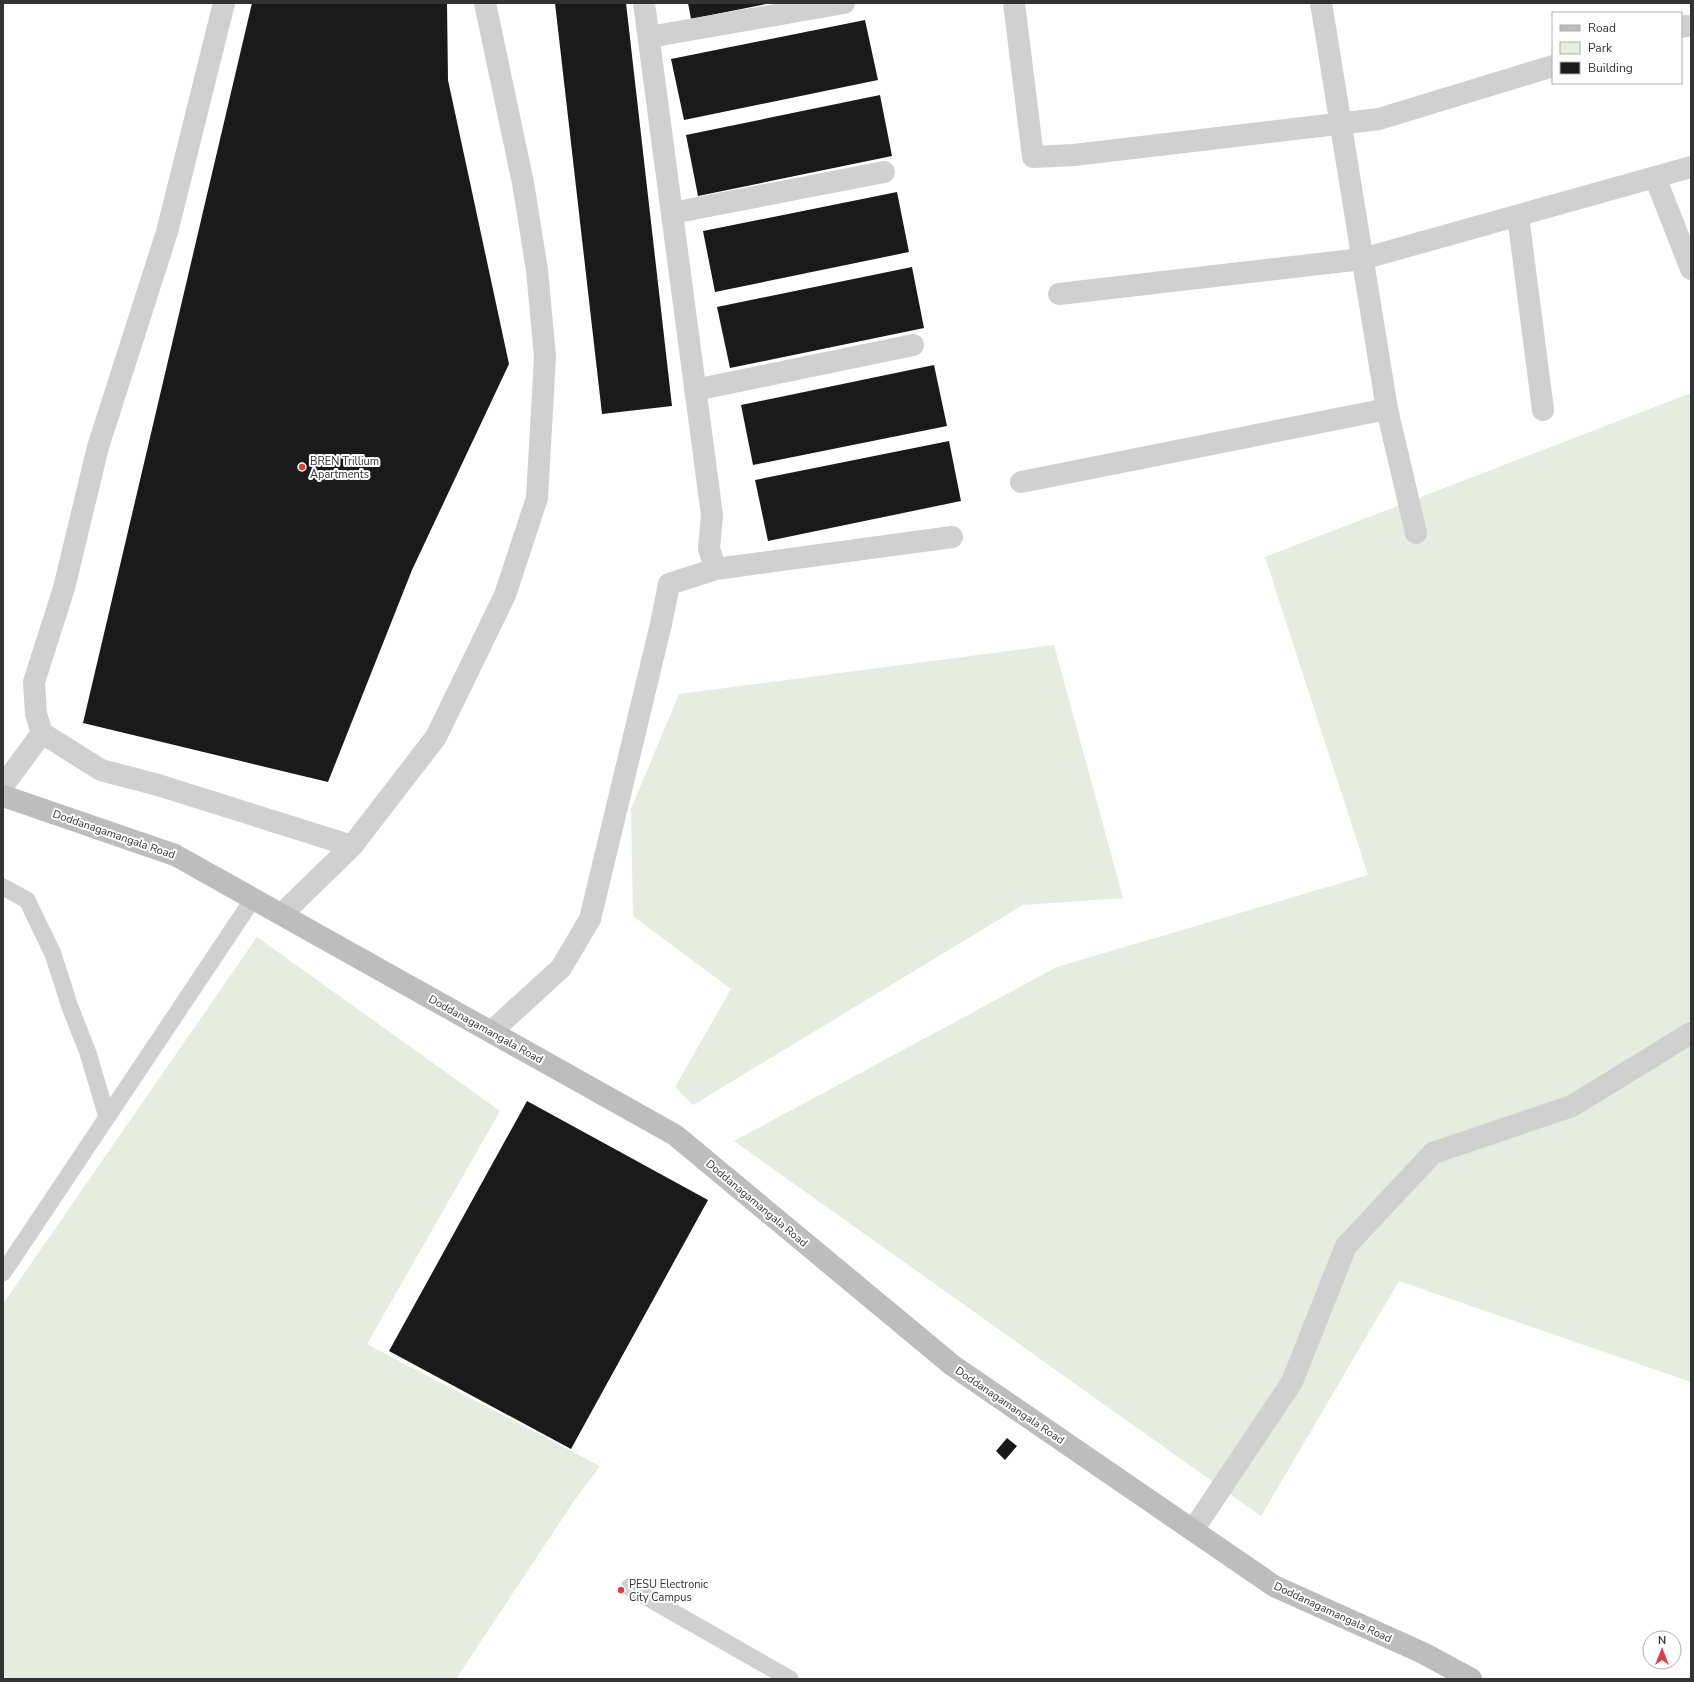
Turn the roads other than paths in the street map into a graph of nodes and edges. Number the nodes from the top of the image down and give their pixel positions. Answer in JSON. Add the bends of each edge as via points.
{"nodes":[{"id":1,"x":224,"y":3,"type":"edge"},
{"id":2,"x":485,"y":3,"type":"edge"},
{"id":3,"x":644,"y":3,"type":"edge"},
{"id":4,"x":844,"y":3,"type":"edge"},
{"id":5,"x":1014,"y":3,"type":"edge"},
{"id":6,"x":1322,"y":3,"type":"edge"},
{"id":7,"x":649,"y":37,"type":"junction"},
{"id":8,"x":1552,"y":66,"type":"edge"},
{"id":9,"x":1340,"y":123,"type":"junction"},
{"id":10,"x":1691,"y":167,"type":"edge"},
{"id":11,"x":884,"y":172,"type":"dead end"},
{"id":12,"x":1654,"y":177,"type":"junction"},
{"id":13,"x":672,"y":213,"type":"junction"},
{"id":14,"x":1518,"y":216,"type":"junction"},
{"id":15,"x":1362,"y":259,"type":"junction"},
{"id":16,"x":1691,"y":269,"type":"edge"},
{"id":17,"x":1059,"y":294,"type":"dead end"},
{"id":18,"x":913,"y":345,"type":"dead end"},
{"id":19,"x":695,"y":390,"type":"junction"},
{"id":20,"x":1387,"y":409,"type":"junction"},
{"id":21,"x":1544,"y":410,"type":"dead end"},
{"id":22,"x":1021,"y":482,"type":"dead end"},
{"id":23,"x":1416,"y":533,"type":"dead end"},
{"id":24,"x":952,"y":538,"type":"dead end"},
{"id":25,"x":716,"y":569,"type":"junction"},
{"id":26,"x":42,"y":733,"type":"junction"},
{"id":27,"x":3,"y":786,"type":"edge"},
{"id":28,"x":3,"y":796,"type":"edge"},
{"id":29,"x":352,"y":846,"type":"junction"},
{"id":30,"x":3,"y":887,"type":"edge"},
{"id":31,"x":253,"y":899,"type":"junction"},
{"id":32,"x":282,"y":914,"type":"junction"},
{"id":33,"x":491,"y":1032,"type":"junction"},
{"id":34,"x":1691,"y":1033,"type":"edge"},
{"id":35,"x":107,"y":1117,"type":"junction"},
{"id":36,"x":3,"y":1273,"type":"edge"},
{"id":37,"x":1193,"y":1530,"type":"junction"},
{"id":38,"x":629,"y":1587,"type":"dead end"},
{"id":39,"x":790,"y":1679,"type":"edge"},
{"id":40,"x":1471,"y":1679,"type":"edge"}],
"edges":[{"from":1,"to":26,"type":"street","via":[[167,232],[98,447],[64,588],[34,682],[36,714]]},
{"from":2,"to":29,"type":"street","via":[[523,183],[537,270],[545,357],[537,498],[505,595],[436,737]]},
{"from":3,"to":7,"type":"street"},
{"from":4,"to":7,"type":"street"},
{"from":5,"to":9,"type":"street","via":[[1033,158]]},
{"from":6,"to":9,"type":"street"},
{"from":7,"to":13,"type":"street"},
{"from":8,"to":9,"type":"street","via":[[1379,119]]},
{"from":9,"to":15,"type":"street"},
{"from":10,"to":12,"type":"street"},
{"from":11,"to":13,"type":"street"},
{"from":12,"to":14,"type":"street"},
{"from":12,"to":16,"type":"street"},
{"from":13,"to":19,"type":"street"},
{"from":14,"to":15,"type":"street"},
{"from":14,"to":21,"type":"street"},
{"from":15,"to":17,"type":"street"},
{"from":15,"to":20,"type":"street"},
{"from":18,"to":19,"type":"street"},
{"from":19,"to":25,"type":"street","via":[[712,515],[709,549]]},
{"from":20,"to":22,"type":"street"},
{"from":20,"to":23,"type":"street"},
{"from":24,"to":25,"type":"street"},
{"from":25,"to":33,"type":"street","via":[[669,584],[660,632],[590,918],[561,968]]},
{"from":26,"to":27,"type":"street"},
{"from":26,"to":29,"type":"street","via":[[101,770],[158,785]]},
{"from":28,"to":31,"type":"street","name":"Doddanagamangala Road","via":[[176,855]]},
{"from":29,"to":32,"type":"street"},
{"from":30,"to":35,"type":"lane","via":[[27,900],[53,954],[88,1053]]},
{"from":31,"to":32,"type":"street","name":"Doddanagamangala Road"},
{"from":31,"to":35,"type":"lane"},
{"from":32,"to":33,"type":"street","name":"Doddanagamangala Road"},
{"from":33,"to":37,"type":"street","name":"Doddanagamangala Road","via":[[675,1135],[952,1365]]},
{"from":34,"to":37,"type":"street","via":[[1572,1106],[1433,1154],[1346,1246],[1292,1382]]},
{"from":35,"to":36,"type":"lane"},
{"from":37,"to":40,"type":"street","name":"Doddanagamangala Road","via":[[1274,1586],[1423,1653]]},
{"from":38,"to":39,"type":"lane"}]}
